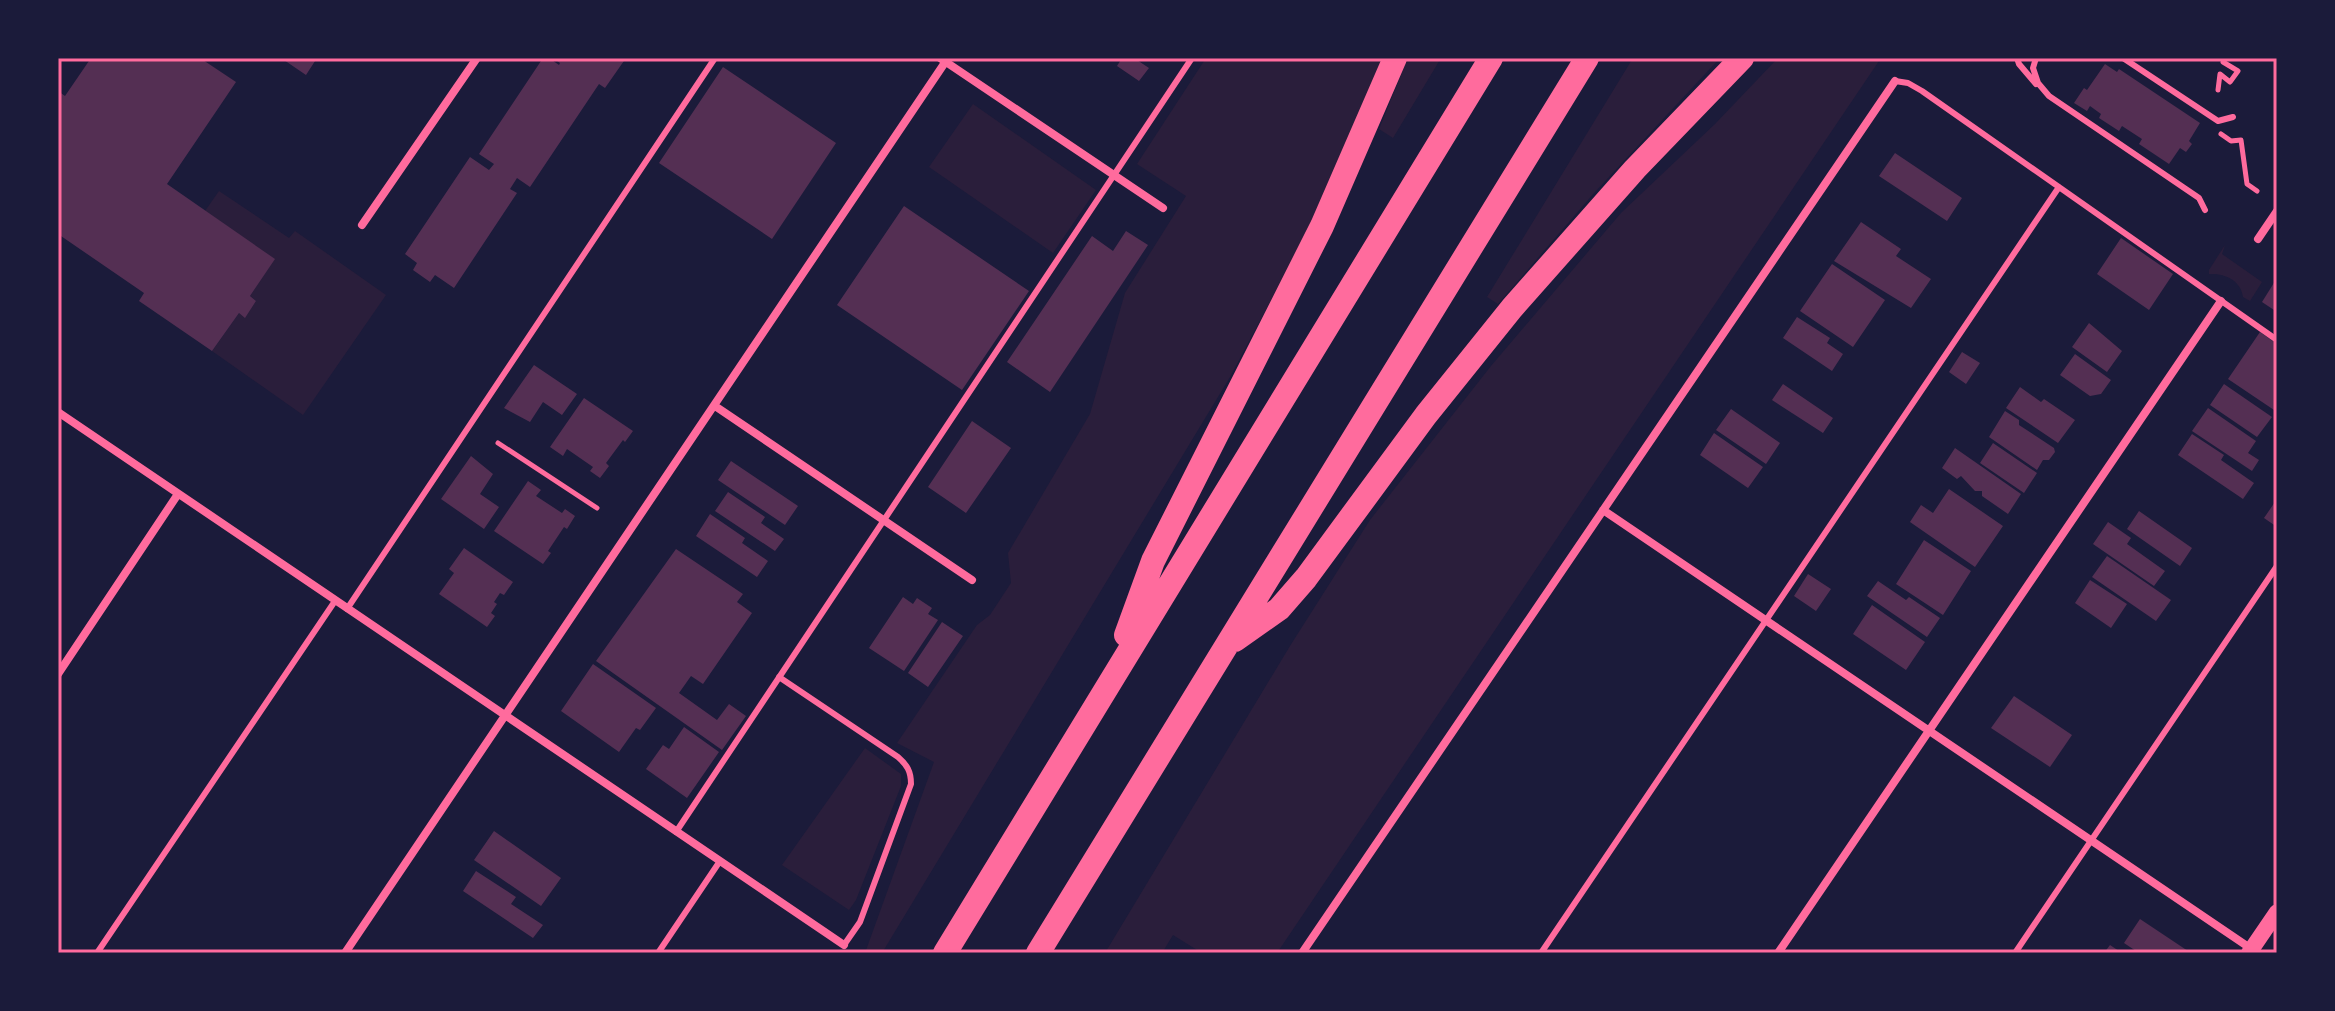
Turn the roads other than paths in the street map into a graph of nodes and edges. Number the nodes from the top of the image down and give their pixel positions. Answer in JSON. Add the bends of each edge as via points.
{"nodes":[{"id":1,"x":477,"y":58,"type":"edge"},
{"id":2,"x":715,"y":58,"type":"edge"},
{"id":3,"x":1192,"y":58,"type":"edge"},
{"id":4,"x":1395,"y":58,"type":"edge"},
{"id":5,"x":1491,"y":58,"type":"edge"},
{"id":6,"x":1587,"y":58,"type":"edge"},
{"id":7,"x":1742,"y":58,"type":"edge"},
{"id":8,"x":2017,"y":58,"type":"edge"},
{"id":9,"x":2036,"y":58,"type":"edge"},
{"id":10,"x":2123,"y":58,"type":"edge"},
{"id":11,"x":944,"y":59,"type":"edge"},
{"id":12,"x":1895,"y":81,"type":"joint"},
{"id":13,"x":2049,"y":96,"type":"junction"},
{"id":14,"x":2233,"y":117,"type":"dead end"},
{"id":15,"x":1114,"y":176,"type":"junction"},
{"id":16,"x":2059,"y":187,"type":"junction"},
{"id":17,"x":1163,"y":208,"type":"dead end"},
{"id":18,"x":2205,"y":210,"type":"dead end"},
{"id":19,"x":2277,"y":211,"type":"edge"},
{"id":20,"x":362,"y":225,"type":"dead end"},
{"id":21,"x":2258,"y":239,"type":"dead end"},
{"id":22,"x":2221,"y":301,"type":"junction"},
{"id":23,"x":2277,"y":340,"type":"edge"},
{"id":24,"x":715,"y":406,"type":"junction"},
{"id":25,"x":58,"y":412,"type":"edge"},
{"id":26,"x":178,"y":494,"type":"junction"},
{"id":27,"x":1603,"y":510,"type":"junction"},
{"id":28,"x":884,"y":520,"type":"junction"},
{"id":29,"x":2277,"y":566,"type":"edge"},
{"id":30,"x":972,"y":580,"type":"dead end"},
{"id":31,"x":335,"y":601,"type":"junction"},
{"id":32,"x":347,"y":609,"type":"junction"},
{"id":33,"x":1766,"y":621,"type":"junction"},
{"id":34,"x":1227,"y":646,"type":"junction"},
{"id":35,"x":58,"y":674,"type":"edge"},
{"id":36,"x":779,"y":677,"type":"junction"},
{"id":37,"x":1106,"y":688,"type":"junction"},
{"id":38,"x":506,"y":718,"type":"junction"},
{"id":39,"x":1929,"y":731,"type":"junction"},
{"id":40,"x":676,"y":832,"type":"junction"},
{"id":41,"x":2091,"y":841,"type":"junction"},
{"id":42,"x":720,"y":861,"type":"junction"},
{"id":43,"x":2277,"y":912,"type":"edge"},
{"id":44,"x":844,"y":945,"type":"joint"},
{"id":45,"x":2252,"y":952,"type":"edge"},
{"id":46,"x":97,"y":953,"type":"edge"},
{"id":47,"x":345,"y":953,"type":"edge"},
{"id":48,"x":658,"y":953,"type":"edge"},
{"id":49,"x":945,"y":953,"type":"edge"},
{"id":50,"x":1038,"y":953,"type":"edge"},
{"id":51,"x":1302,"y":953,"type":"edge"},
{"id":52,"x":1541,"y":953,"type":"edge"},
{"id":53,"x":1778,"y":953,"type":"edge"},
{"id":54,"x":2015,"y":953,"type":"edge"}],
"edges":[{"from":1,"to":20,"type":"street"},
{"from":2,"to":32,"type":"lane"},
{"from":3,"to":15,"type":"lane"},
{"from":4,"to":37,"type":"highway","via":[[1322,226],[1153,561]]},
{"from":5,"to":37,"type":"highway"},
{"from":6,"to":34,"type":"highway"},
{"from":7,"to":34,"type":"highway","via":[[1512,308],[1279,609]]},
{"from":8,"to":13,"type":"lane"},
{"from":9,"to":13,"type":"lane","via":[[2038,83]]},
{"from":10,"to":14,"type":"lane","via":[[2218,121]]},
{"from":11,"to":15,"type":"street"},
{"from":11,"to":24,"type":"street"},
{"from":12,"to":16,"type":"lane","via":[[1922,91]]},
{"from":12,"to":27,"type":"street"},
{"from":13,"to":18,"type":"lane","via":[[2199,198]]},
{"from":15,"to":17,"type":"street"},
{"from":15,"to":28,"type":"lane"},
{"from":16,"to":22,"type":"lane"},
{"from":16,"to":33,"type":"lane"},
{"from":19,"to":21,"type":"street"},
{"from":22,"to":23,"type":"lane"},
{"from":22,"to":39,"type":"street"},
{"from":24,"to":28,"type":"street"},
{"from":24,"to":38,"type":"street"},
{"from":25,"to":26,"type":"street"},
{"from":26,"to":31,"type":"street"},
{"from":26,"to":35,"type":"street"},
{"from":27,"to":33,"type":"street"},
{"from":27,"to":51,"type":"street"},
{"from":28,"to":30,"type":"street"},
{"from":28,"to":36,"type":"lane"},
{"from":29,"to":41,"type":"lane"},
{"from":31,"to":32,"type":"street"},
{"from":31,"to":46,"type":"lane"},
{"from":32,"to":38,"type":"street"},
{"from":33,"to":39,"type":"street"},
{"from":33,"to":52,"type":"lane"},
{"from":34,"to":50,"type":"highway"},
{"from":36,"to":40,"type":"lane"},
{"from":36,"to":44,"type":"lane","via":[[898,757],[911,774],[860,922]]},
{"from":37,"to":49,"type":"highway"},
{"from":38,"to":40,"type":"street"},
{"from":38,"to":47,"type":"street"},
{"from":39,"to":41,"type":"street"},
{"from":39,"to":53,"type":"street"},
{"from":40,"to":42,"type":"street"},
{"from":41,"to":45,"type":"street"},
{"from":41,"to":54,"type":"lane"},
{"from":42,"to":44,"type":"street"},
{"from":42,"to":48,"type":"lane"},
{"from":43,"to":45,"type":"main road"}]}
